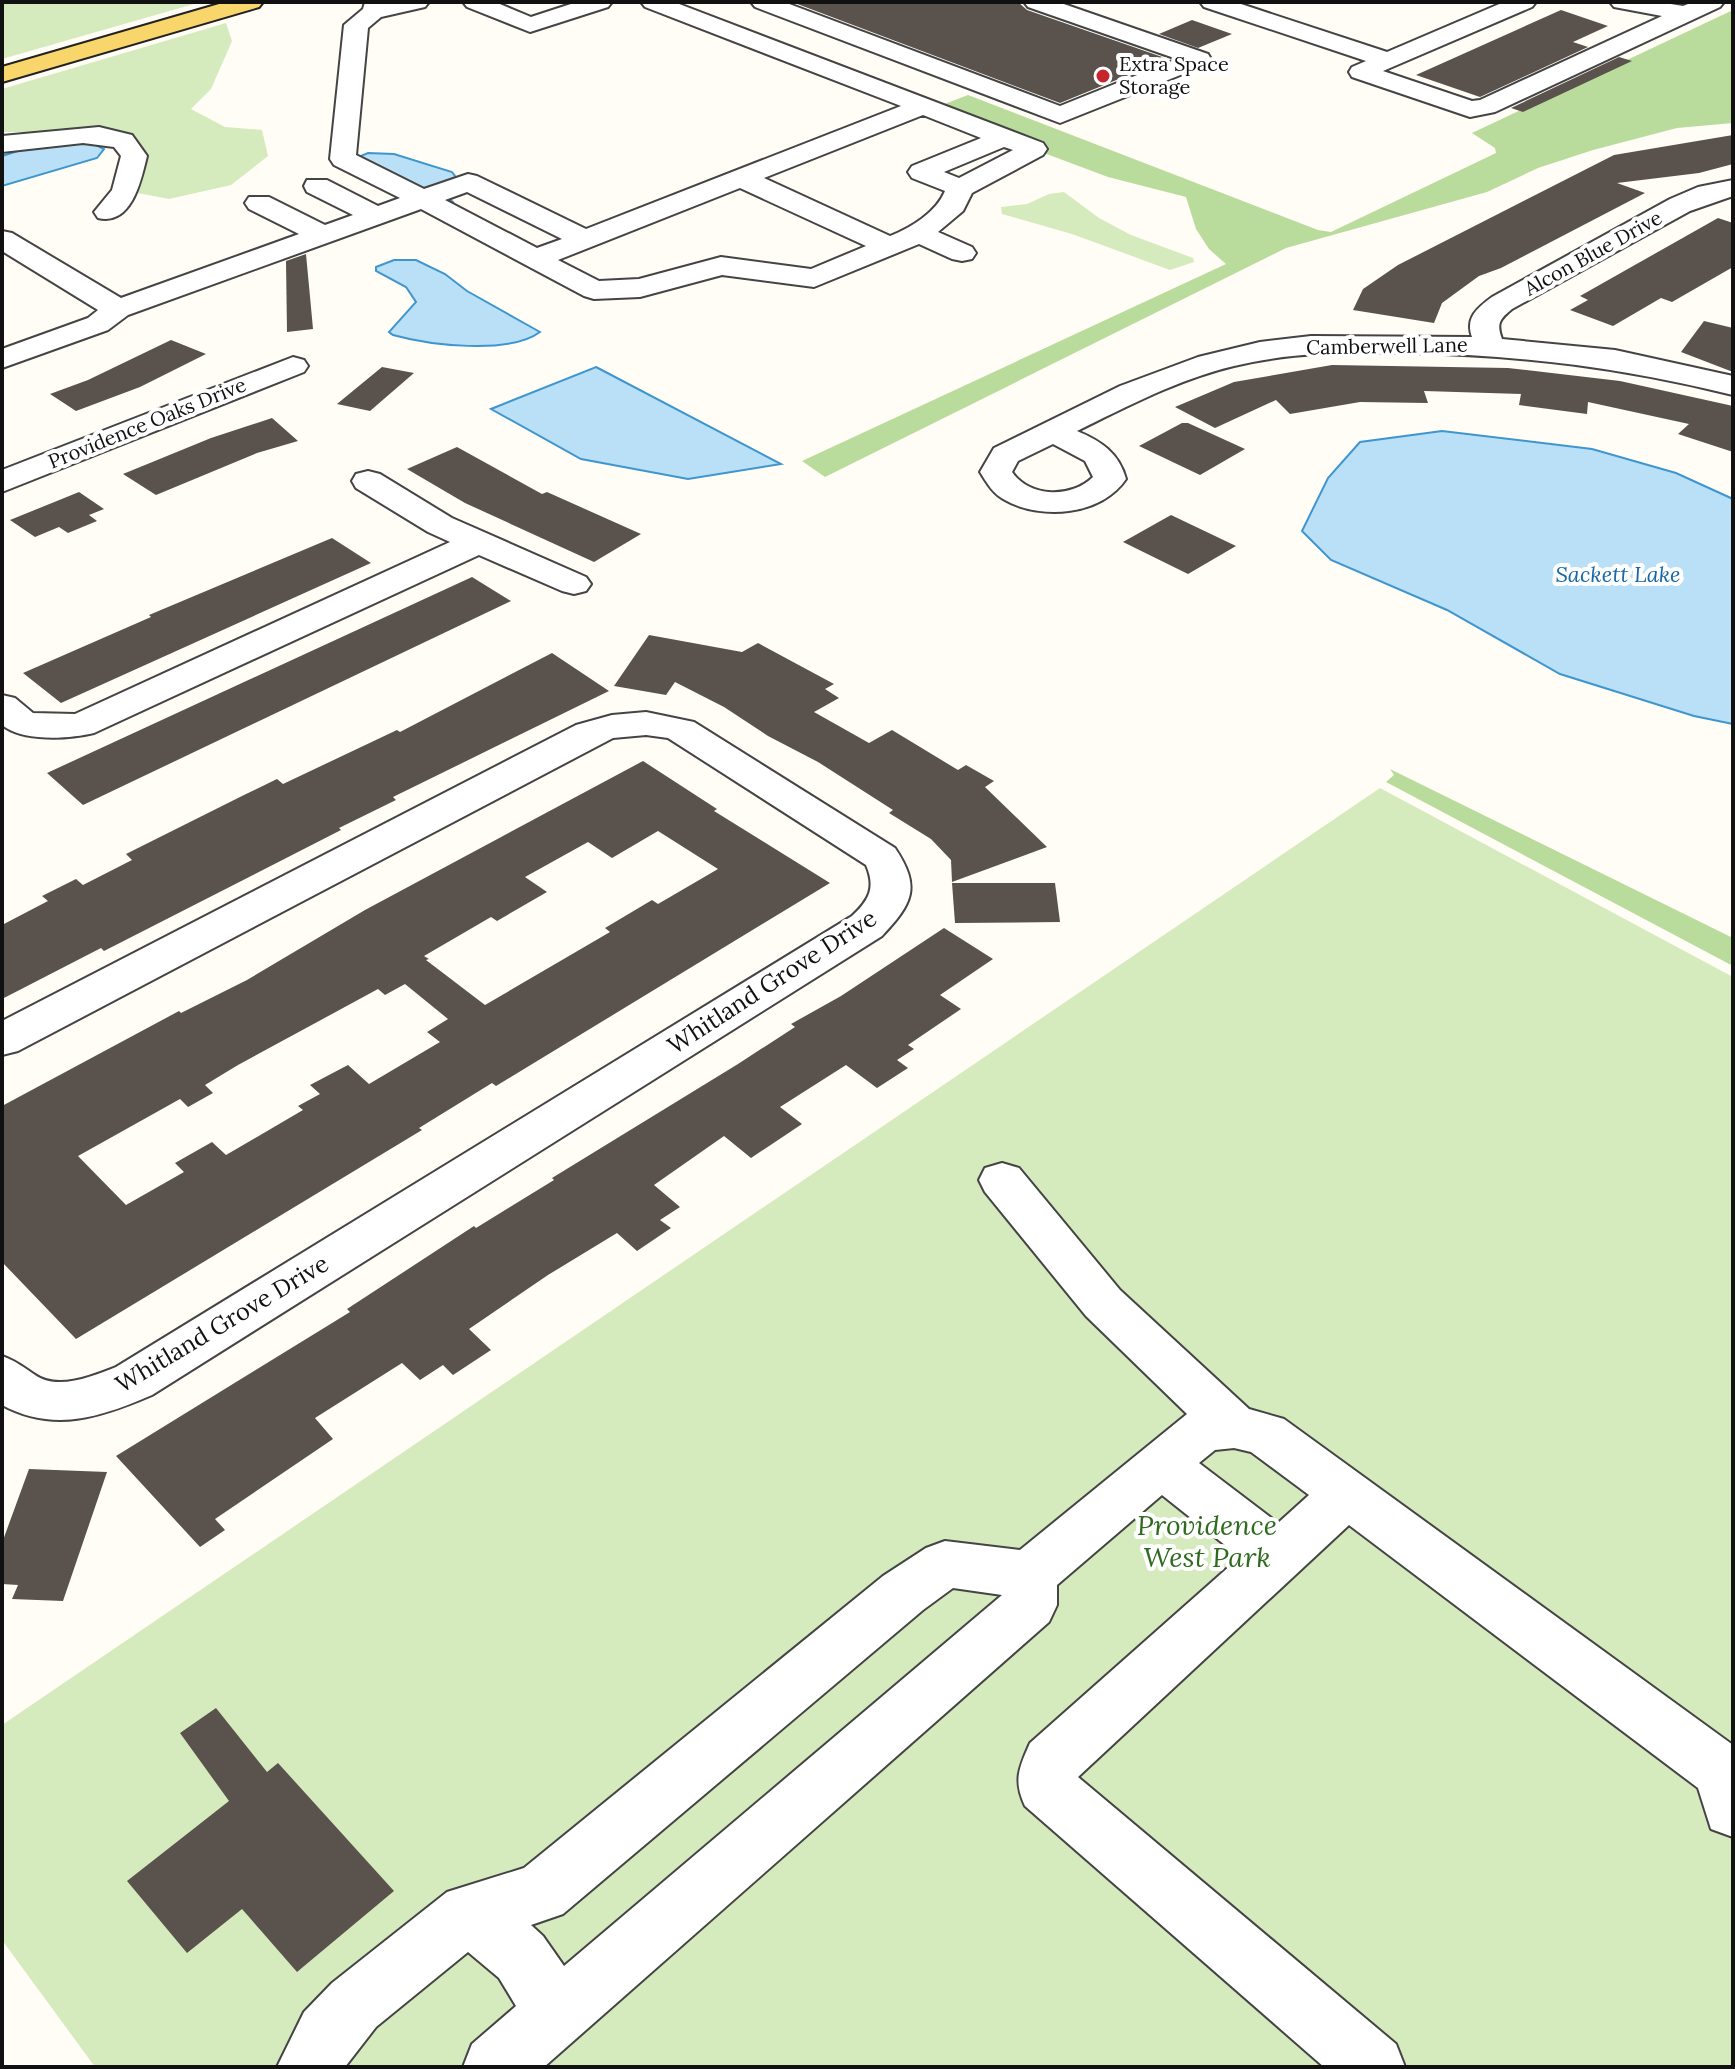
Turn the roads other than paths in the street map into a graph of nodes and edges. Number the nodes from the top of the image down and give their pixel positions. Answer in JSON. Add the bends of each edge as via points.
{"nodes":[{"id":1,"x":251,"y":2,"type":"edge"},
{"id":2,"x":417,"y":2,"type":"edge"},
{"id":3,"x":475,"y":2,"type":"edge"},
{"id":4,"x":600,"y":2,"type":"edge"},
{"id":5,"x":653,"y":2,"type":"edge"},
{"id":6,"x":763,"y":2,"type":"edge"},
{"id":7,"x":1036,"y":2,"type":"edge"},
{"id":8,"x":1212,"y":2,"type":"edge"},
{"id":9,"x":1524,"y":2,"type":"edge"},
{"id":10,"x":1622,"y":2,"type":"edge"},
{"id":11,"x":1712,"y":2,"type":"edge"},
{"id":12,"x":371,"y":4,"type":"edge"},
{"id":13,"x":1686,"y":14,"type":"junction"},
{"id":14,"x":1388,"y":60,"type":"junction"},
{"id":15,"x":829,"y":70,"type":"junction"},
{"id":16,"x":2,"y":75,"type":"edge"},
{"id":17,"x":791,"y":84,"type":"dead end"},
{"id":18,"x":843,"y":106,"type":"dead end"},
{"id":19,"x":924,"y":106,"type":"junction"},
{"id":20,"x":883,"y":123,"type":"junction"},
{"id":21,"x":1004,"y":137,"type":"junction"},
{"id":22,"x":2,"y":144,"type":"edge"},
{"id":23,"x":741,"y":178,"type":"junction"},
{"id":24,"x":317,"y":186,"type":"dead end"},
{"id":25,"x":960,"y":188,"type":"junction"},
{"id":26,"x":1733,"y":188,"type":"edge"},
{"id":27,"x":423,"y":199,"type":"junction"},
{"id":28,"x":259,"y":203,"type":"dead end"},
{"id":29,"x":108,"y":212,"type":"dead end"},
{"id":30,"x":376,"y":216,"type":"junction"},
{"id":31,"x":919,"y":234,"type":"junction"},
{"id":32,"x":323,"y":235,"type":"junction"},
{"id":33,"x":585,"y":239,"type":"junction"},
{"id":34,"x":4,"y":241,"type":"edge"},
{"id":35,"x":888,"y":246,"type":"junction"},
{"id":36,"x":962,"y":253,"type":"dead end"},
{"id":37,"x":535,"y":259,"type":"junction"},
{"id":38,"x":118,"y":309,"type":"junction"},
{"id":39,"x":1490,"y":345,"type":"junction"},
{"id":40,"x":2,"y":359,"type":"edge"},
{"id":41,"x":293,"y":366,"type":"dead end"},
{"id":42,"x":1733,"y":386,"type":"edge"},
{"id":43,"x":1054,"y":433,"type":"dead end"},
{"id":44,"x":368,"y":481,"type":"dead end"},
{"id":45,"x":2,"y":482,"type":"edge"},
{"id":46,"x":478,"y":542,"type":"junction"},
{"id":47,"x":574,"y":584,"type":"dead end"},
{"id":48,"x":2,"y":706,"type":"edge"},
{"id":49,"x":2,"y":1040,"type":"edge"},
{"id":50,"x":1002,"y":1180,"type":"dead end"},
{"id":51,"x":2,"y":1376,"type":"edge"},
{"id":52,"x":1234,"y":1427,"type":"junction"},
{"id":53,"x":1161,"y":1464,"type":"junction"},
{"id":54,"x":1347,"y":1494,"type":"junction"},
{"id":55,"x":1277,"y":1554,"type":"junction"},
{"id":56,"x":1030,"y":1575,"type":"junction"},
{"id":57,"x":1732,"y":1810,"type":"edge"},
{"id":58,"x":469,"y":1913,"type":"junction"},
{"id":59,"x":557,"y":2013,"type":"junction"},
{"id":60,"x":309,"y":2067,"type":"edge"},
{"id":61,"x":495,"y":2067,"type":"edge"},
{"id":62,"x":1373,"y":2067,"type":"edge"}],
"edges":[{"from":1,"to":16,"type":"main road"},
{"from":2,"to":12,"type":"street","via":[[387,11]]},
{"from":3,"to":4,"type":"street","via":[[530,25]]},
{"from":5,"to":15,"type":"street"},
{"from":6,"to":7,"type":"street","via":[[1060,115],[1199,59]]},
{"from":8,"to":14,"type":"street"},
{"from":9,"to":14,"type":"street"},
{"from":10,"to":13,"type":"street"},
{"from":11,"to":13,"type":"street"},
{"from":12,"to":27,"type":"street","via":[[356,25],[343,159]]},
{"from":13,"to":14,"type":"street","via":[[1486,107],[1470,109],[1361,72]]},
{"from":15,"to":17,"type":"street"},
{"from":15,"to":19,"type":"street"},
{"from":18,"to":20,"type":"street"},
{"from":19,"to":20,"type":"street"},
{"from":19,"to":21,"type":"street"},
{"from":20,"to":23,"type":"street"},
{"from":21,"to":25,"type":"street","via":[[1034,149]]},
{"from":21,"to":25,"type":"street","via":[[921,172]]},
{"from":22,"to":29,"type":"street","via":[[83,134],[125,142],[134,156],[125,191]]},
{"from":23,"to":33,"type":"street"},
{"from":23,"to":35,"type":"street"},
{"from":24,"to":30,"type":"street"},
{"from":25,"to":31,"type":"street","via":[[953,205]]},
{"from":26,"to":39,"type":"street","name":"Alcon Blue Drive","via":[[1680,205],[1502,303],[1487,314],[1483,327]]},
{"from":27,"to":30,"type":"street"},
{"from":27,"to":33,"type":"street","via":[[468,182]]},
{"from":27,"to":37,"type":"street"},
{"from":28,"to":32,"type":"street"},
{"from":30,"to":32,"type":"street"},
{"from":31,"to":35,"type":"street"},
{"from":31,"to":36,"type":"street"},
{"from":32,"to":38,"type":"street"},
{"from":33,"to":37,"type":"street"},
{"from":34,"to":38,"type":"street"},
{"from":35,"to":37,"type":"street","via":[[814,278],[721,266],[620,290],[594,290]]},
{"from":38,"to":40,"type":"street","via":[[98,324]]},
{"from":39,"to":42,"type":"street","name":"Camberwell Lane","via":[[1604,357]]},
{"from":39,"to":43,"type":"street","name":"Camberwell Lane","via":[[1367,343],[1247,353],[1173,374]]},
{"from":41,"to":45,"type":"street","name":"Providence Oaks Drive"},
{"from":44,"to":46,"type":"street"},
{"from":46,"to":47,"type":"street"},
{"from":46,"to":48,"type":"street","via":[[81,725],[24,724]]},
{"from":49,"to":51,"type":"street","name":"Whitland Grove Drive","via":[[612,725],[659,723],[681,730],[881,857],[892,873],[893,891],[867,926],[134,1381],[101,1396],[40,1401],[15,1391]]},
{"from":50,"to":52,"type":"street","via":[[1103,1303]]},
{"from":52,"to":53,"type":"street","via":[[1202,1430]]},
{"from":52,"to":54,"type":"street","via":[[1266,1434]]},
{"from":53,"to":55,"type":"street"},
{"from":53,"to":56,"type":"street"},
{"from":54,"to":55,"type":"street"},
{"from":54,"to":57,"type":"street","via":[[1724,1773]]},
{"from":55,"to":62,"type":"street","via":[[1051,1762],[1046,1787]]},
{"from":56,"to":58,"type":"street","via":[[945,1564],[903,1593],[541,1893]]},
{"from":56,"to":59,"type":"street","via":[[1029,1605]]},
{"from":58,"to":59,"type":"street","via":[[521,1957]]},
{"from":58,"to":60,"type":"street","via":[[354,2005],[327,2035]]},
{"from":59,"to":61,"type":"street"}]}
